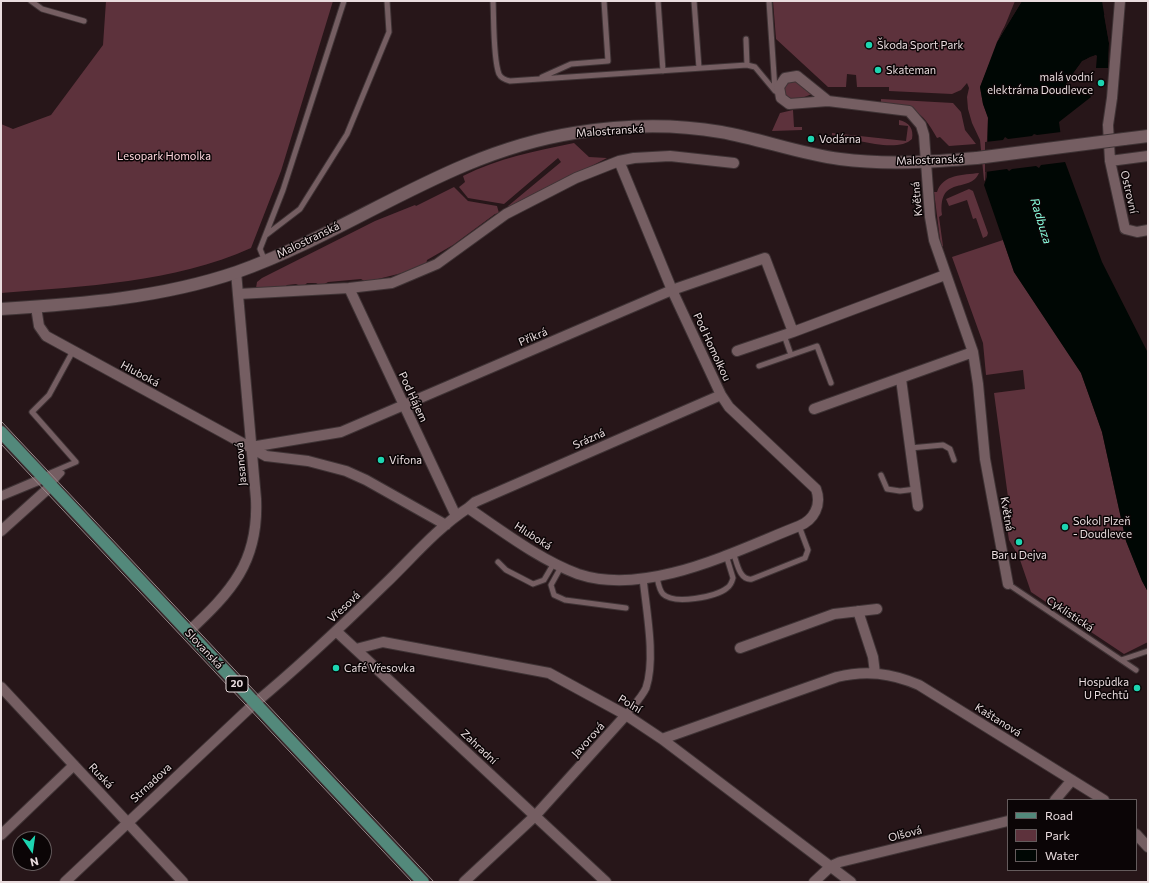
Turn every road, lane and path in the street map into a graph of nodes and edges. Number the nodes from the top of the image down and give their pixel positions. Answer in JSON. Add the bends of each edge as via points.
{"nodes":[{"id":1,"x":31,"y":1,"type":"edge"},
{"id":2,"x":344,"y":1,"type":"edge"},
{"id":3,"x":387,"y":1,"type":"edge"},
{"id":4,"x":493,"y":1,"type":"edge"},
{"id":5,"x":604,"y":1,"type":"edge"},
{"id":6,"x":658,"y":1,"type":"edge"},
{"id":7,"x":694,"y":1,"type":"edge"},
{"id":8,"x":769,"y":1,"type":"edge"},
{"id":9,"x":1120,"y":1,"type":"edge"},
{"id":10,"x":84,"y":21,"type":"dead end"},
{"id":11,"x":746,"y":39,"type":"dead end"},
{"id":12,"x":747,"y":65,"type":"junction"},
{"id":13,"x":699,"y":68,"type":"junction"},
{"id":14,"x":663,"y":71,"type":"junction"},
{"id":15,"x":538,"y":79,"type":"junction"},
{"id":16,"x":778,"y":94,"type":"junction"},
{"id":17,"x":828,"y":101,"type":"junction"},
{"id":18,"x":1148,"y":136,"type":"edge"},
{"id":19,"x":1148,"y":156,"type":"edge"},
{"id":20,"x":619,"y":161,"type":"junction"},
{"id":21,"x":1110,"y":161,"type":"junction"},
{"id":22,"x":926,"y":162,"type":"junction"},
{"id":23,"x":734,"y":163,"type":"dead end"},
{"id":24,"x":1148,"y":230,"type":"edge"},
{"id":25,"x":264,"y":236,"type":"junction"},
{"id":26,"x":265,"y":261,"type":"junction"},
{"id":27,"x":236,"y":272,"type":"junction"},
{"id":28,"x":946,"y":275,"type":"junction"},
{"id":29,"x":349,"y":288,"type":"junction"},
{"id":30,"x":672,"y":290,"type":"junction"},
{"id":31,"x":238,"y":294,"type":"junction"},
{"id":32,"x":36,"y":307,"type":"junction"},
{"id":33,"x":1,"y":309,"type":"edge"},
{"id":34,"x":788,"y":334,"type":"junction"},
{"id":35,"x":73,"y":351,"type":"junction"},
{"id":36,"x":737,"y":351,"type":"dead end"},
{"id":37,"x":973,"y":352,"type":"junction"},
{"id":38,"x":791,"y":355,"type":"junction"},
{"id":39,"x":759,"y":366,"type":"dead end"},
{"id":40,"x":901,"y":379,"type":"junction"},
{"id":41,"x":831,"y":383,"type":"dead end"},
{"id":42,"x":721,"y":395,"type":"junction"},
{"id":43,"x":404,"y":406,"type":"junction"},
{"id":44,"x":814,"y":409,"type":"dead end"},
{"id":45,"x":1,"y":432,"type":"edge"},
{"id":46,"x":251,"y":447,"type":"junction"},
{"id":47,"x":910,"y":448,"type":"junction"},
{"id":48,"x":954,"y":460,"type":"dead end"},
{"id":49,"x":881,"y":475,"type":"dead end"},
{"id":50,"x":51,"y":486,"type":"junction"},
{"id":51,"x":916,"y":489,"type":"junction"},
{"id":52,"x":1,"y":494,"type":"edge"},
{"id":53,"x":1,"y":498,"type":"edge"},
{"id":54,"x":918,"y":506,"type":"dead end"},
{"id":55,"x":468,"y":508,"type":"junction"},
{"id":56,"x":814,"y":515,"type":"joint"},
{"id":57,"x":456,"y":516,"type":"junction"},
{"id":58,"x":446,"y":525,"type":"junction"},
{"id":59,"x":799,"y":526,"type":"junction"},
{"id":60,"x":1,"y":531,"type":"edge"},
{"id":61,"x":730,"y":553,"type":"junction"},
{"id":62,"x":498,"y":562,"type":"dead end"},
{"id":63,"x":557,"y":565,"type":"junction"},
{"id":64,"x":657,"y":577,"type":"junction"},
{"id":65,"x":643,"y":578,"type":"junction"},
{"id":66,"x":1008,"y":584,"type":"joint"},
{"id":67,"x":626,"y":608,"type":"dead end"},
{"id":68,"x":877,"y":609,"type":"dead end"},
{"id":69,"x":858,"y":611,"type":"junction"},
{"id":70,"x":336,"y":630,"type":"junction"},
{"id":71,"x":188,"y":632,"type":"junction"},
{"id":72,"x":740,"y":648,"type":"dead end"},
{"id":73,"x":356,"y":649,"type":"junction"},
{"id":74,"x":1148,"y":651,"type":"edge"},
{"id":75,"x":1121,"y":660,"type":"junction"},
{"id":76,"x":1136,"y":670,"type":"dead end"},
{"id":77,"x":875,"y":673,"type":"junction"},
{"id":78,"x":1,"y":687,"type":"edge"},
{"id":79,"x":255,"y":703,"type":"junction"},
{"id":80,"x":626,"y":715,"type":"junction"},
{"id":81,"x":662,"y":739,"type":"junction"},
{"id":82,"x":74,"y":766,"type":"junction"},
{"id":83,"x":1072,"y":780,"type":"junction"},
{"id":84,"x":1056,"y":799,"type":"edge"},
{"id":85,"x":1102,"y":799,"type":"edge"},
{"id":86,"x":535,"y":816,"type":"junction"},
{"id":87,"x":1007,"y":821,"type":"edge"},
{"id":88,"x":127,"y":822,"type":"junction"},
{"id":89,"x":1,"y":835,"type":"edge"},
{"id":90,"x":1137,"y":835,"type":"edge"},
{"id":91,"x":1148,"y":847,"type":"edge"},
{"id":92,"x":831,"y":866,"type":"junction"},
{"id":93,"x":65,"y":882,"type":"edge"},
{"id":94,"x":183,"y":882,"type":"edge"},
{"id":95,"x":423,"y":882,"type":"edge"},
{"id":96,"x":464,"y":882,"type":"edge"},
{"id":97,"x":606,"y":882,"type":"edge"},
{"id":98,"x":814,"y":882,"type":"edge"},
{"id":99,"x":851,"y":882,"type":"edge"}],
"edges":[{"from":1,"to":10,"type":"lane","via":[[42,9]]},
{"from":2,"to":25,"type":"lane","name":"Malostranská","via":[[283,190]]},
{"from":3,"to":25,"type":"lane","via":[[389,32],[347,134],[300,209]]},
{"from":4,"to":15,"type":"lane","via":[[499,74],[510,81]]},
{"from":5,"to":15,"type":"lane","via":[[608,61],[571,64]]},
{"from":6,"to":14,"type":"lane"},
{"from":7,"to":13,"type":"lane"},
{"from":8,"to":16,"type":"lane"},
{"from":9,"to":21,"type":"street","via":[[1108,125]]},
{"from":11,"to":12,"type":"lane"},
{"from":12,"to":13,"type":"lane"},
{"from":12,"to":16,"type":"lane","via":[[755,67]]},
{"from":13,"to":14,"type":"lane"},
{"from":14,"to":15,"type":"lane"},
{"from":16,"to":17,"type":"street","name":"Květná","via":[[789,104],[794,105]]},
{"from":16,"to":17,"type":"street","via":[[781,82],[785,78],[797,76]]},
{"from":17,"to":22,"type":"street","name":"Květná","via":[[909,111],[921,125]]},
{"from":18,"to":22,"type":"main road","name":"Malostranská","bridge":true,"via":[[978,158]]},
{"from":19,"to":21,"type":"street"},
{"from":20,"to":23,"type":"street","via":[[670,156]]},
{"from":20,"to":29,"type":"street","via":[[576,178],[506,214],[437,264],[392,283]]},
{"from":20,"to":30,"type":"street","name":"Pod Homolkou"},
{"from":21,"to":24,"type":"street","name":"Ostrovní","via":[[1126,228],[1130,232]]},
{"from":22,"to":26,"type":"main road","name":"Malostranská","via":[[839,159],[737,135],[694,129],[618,128],[574,133],[484,156],[452,169]]},
{"from":22,"to":28,"type":"street","name":"Květná","via":[[934,240]]},
{"from":25,"to":26,"type":"lane","name":"Malostranská","via":[[260,249]]},
{"from":26,"to":27,"type":"main road","name":"Malostranská"},
{"from":27,"to":31,"type":"street","name":"Jasanová"},
{"from":27,"to":32,"type":"main road","name":"Malostranská","via":[[168,292]]},
{"from":28,"to":34,"type":"street"},
{"from":28,"to":37,"type":"street","name":"Květná"},
{"from":29,"to":31,"type":"street"},
{"from":29,"to":43,"type":"street","name":"Pod Hájem"},
{"from":30,"to":34,"type":"street","via":[[765,258]]},
{"from":30,"to":42,"type":"street","name":"Pod Homolkou"},
{"from":30,"to":43,"type":"street","name":"Příkrá"},
{"from":31,"to":46,"type":"street","name":"Jasanová"},
{"from":32,"to":33,"type":"main road","name":"Malostranská"},
{"from":32,"to":35,"type":"street","name":"Hluboká","via":[[39,326],[46,336]]},
{"from":34,"to":36,"type":"street"},
{"from":34,"to":38,"type":"lane"},
{"from":35,"to":46,"type":"street","name":"Hluboká"},
{"from":35,"to":52,"type":"lane","via":[[49,395],[32,412],[76,462]]},
{"from":37,"to":40,"type":"street"},
{"from":37,"to":66,"type":"street","name":"Květná","via":[[985,459]]},
{"from":38,"to":39,"type":"lane"},
{"from":38,"to":41,"type":"lane","via":[[817,346]]},
{"from":40,"to":44,"type":"street"},
{"from":40,"to":47,"type":"street"},
{"from":42,"to":55,"type":"street","name":"Srázná","via":[[476,502]]},
{"from":42,"to":56,"type":"street","name":"Pod Homolkou","via":[[729,407],[816,489],[818,499]]},
{"from":43,"to":46,"type":"street","via":[[341,432]]},
{"from":43,"to":57,"type":"street","name":"Pod Hájem"},
{"from":45,"to":50,"type":"main road","name":"Slovanská","number":"20"},
{"from":46,"to":58,"type":"street","name":"Hluboká","via":[[266,456],[308,461],[346,472],[366,480]]},
{"from":46,"to":71,"type":"street","name":"Jasanová","via":[[256,512],[254,537],[247,559],[231,588]]},
{"from":47,"to":48,"type":"lane","via":[[944,445],[950,450]]},
{"from":47,"to":51,"type":"street"},
{"from":49,"to":51,"type":"lane","via":[[887,489]]},
{"from":50,"to":53,"type":"lane","via":[[62,473]]},
{"from":50,"to":60,"type":"street"},
{"from":50,"to":71,"type":"main road","name":"Slovanská","number":"20"},
{"from":51,"to":54,"type":"street"},
{"from":55,"to":57,"type":"street"},
{"from":55,"to":63,"type":"street","name":"Hluboká"},
{"from":56,"to":59,"type":"street","name":"Hluboká"},
{"from":57,"to":58,"type":"street"},
{"from":58,"to":70,"type":"street","name":"Vřesová"},
{"from":59,"to":61,"type":"street","name":"Hluboká"},
{"from":59,"to":61,"type":"lane","via":[[808,550],[807,556],[749,580],[744,578]]},
{"from":61,"to":64,"type":"street","name":"Hluboká","via":[[675,574]]},
{"from":61,"to":64,"type":"lane","via":[[733,578],[727,588],[720,592],[684,600],[670,598],[660,590]]},
{"from":62,"to":63,"type":"lane","via":[[506,570],[533,584],[544,580]]},
{"from":63,"to":65,"type":"street","name":"Hluboká","via":[[595,578]]},
{"from":63,"to":67,"type":"lane","via":[[551,585],[554,595],[558,598]]},
{"from":64,"to":65,"type":"street","name":"Hluboká"},
{"from":65,"to":80,"type":"street","name":"Javorová","via":[[650,654],[649,674],[645,689]]},
{"from":66,"to":75,"type":"lane","name":"Cyklistická"},
{"from":68,"to":69,"type":"street"},
{"from":69,"to":72,"type":"street","via":[[834,614]]},
{"from":69,"to":77,"type":"street"},
{"from":70,"to":73,"type":"street","name":"Zahradní"},
{"from":70,"to":79,"type":"street","name":"Vřesová"},
{"from":71,"to":79,"type":"main road","name":"Slovanská","number":"20"},
{"from":73,"to":80,"type":"street","name":"Polní","via":[[383,642],[549,673]]},
{"from":73,"to":86,"type":"street","name":"Zahradní"},
{"from":74,"to":75,"type":"lane"},
{"from":75,"to":76,"type":"lane","name":"Cyklistická"},
{"from":77,"to":81,"type":"street","name":"Kaštanová","via":[[837,677]]},
{"from":77,"to":83,"type":"street","name":"Kaštanová","via":[[904,678],[919,685]]},
{"from":78,"to":82,"type":"street","name":"Ruská"},
{"from":79,"to":88,"type":"street","name":"Strnadova"},
{"from":79,"to":95,"type":"main road","name":"Slovanská","number":"20"},
{"from":80,"to":81,"type":"street","name":"Polní"},
{"from":80,"to":86,"type":"street","name":"Javorová"},
{"from":81,"to":92,"type":"street","name":"Polní"},
{"from":82,"to":88,"type":"street","name":"Ruská"},
{"from":82,"to":89,"type":"street"},
{"from":83,"to":84,"type":"street"},
{"from":83,"to":85,"type":"street","name":"Kaštanová"},
{"from":86,"to":96,"type":"street","name":"Javorová"},
{"from":86,"to":97,"type":"street","name":"Zahradní"},
{"from":87,"to":92,"type":"street","name":"Olšová"},
{"from":88,"to":93,"type":"street","name":"Strnadova"},
{"from":88,"to":94,"type":"street","name":"Ruská"},
{"from":90,"to":91,"type":"street"},
{"from":92,"to":98,"type":"street","name":"Olšová"},
{"from":92,"to":99,"type":"street","name":"Polní"}]}
